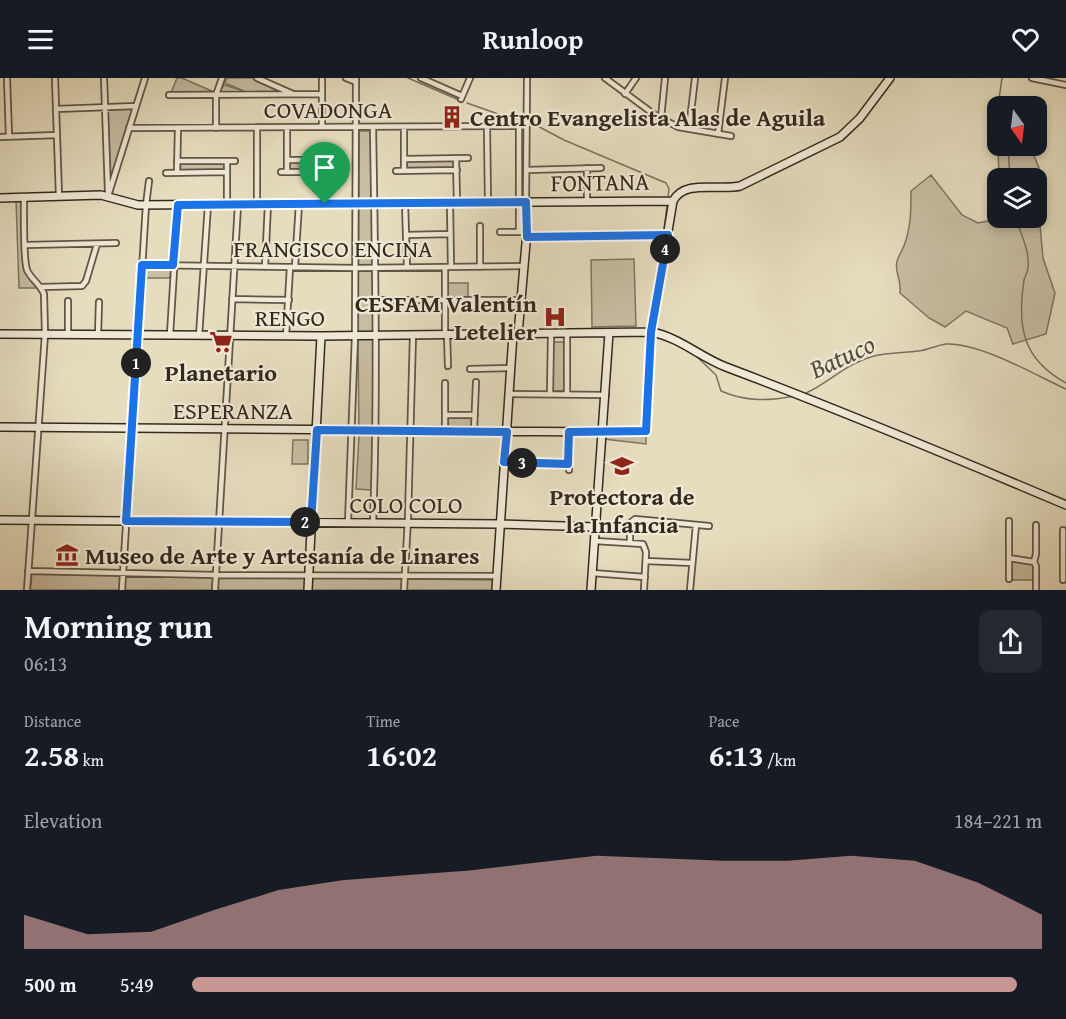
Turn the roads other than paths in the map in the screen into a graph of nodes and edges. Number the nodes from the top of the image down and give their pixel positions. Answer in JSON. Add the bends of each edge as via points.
{"nodes":[{"id":1,"x":7,"y":78,"type":"edge"},
{"id":2,"x":55,"y":78,"type":"edge"},
{"id":3,"x":104,"y":78,"type":"edge"},
{"id":4,"x":145,"y":78,"type":"edge"},
{"id":5,"x":222,"y":78,"type":"edge"},
{"id":6,"x":257,"y":78,"type":"edge"},
{"id":7,"x":322,"y":78,"type":"edge"},
{"id":8,"x":346,"y":78,"type":"edge"},
{"id":9,"x":421,"y":78,"type":"edge"},
{"id":10,"x":470,"y":78,"type":"edge"},
{"id":11,"x":527,"y":78,"type":"edge"},
{"id":12,"x":605,"y":78,"type":"edge"},
{"id":13,"x":636,"y":78,"type":"edge"},
{"id":14,"x":665,"y":78,"type":"edge"},
{"id":15,"x":695,"y":78,"type":"edge"},
{"id":16,"x":725,"y":78,"type":"edge"},
{"id":17,"x":890,"y":78,"type":"edge"},
{"id":18,"x":1032,"y":78,"type":"edge"},
{"id":19,"x":356,"y":80,"type":"edge"},
{"id":20,"x":1066,"y":85,"type":"edge"},
{"id":21,"x":294,"y":94,"type":"junction"},
{"id":22,"x":322,"y":94,"type":"junction"},
{"id":23,"x":625,"y":94,"type":"junction"},
{"id":24,"x":169,"y":95,"type":"dead end"},
{"id":25,"x":216,"y":95,"type":"junction"},
{"id":26,"x":136,"y":106,"type":"junction"},
{"id":27,"x":105,"y":107,"type":"junction"},
{"id":28,"x":56,"y":109,"type":"junction"},
{"id":29,"x":661,"y":118,"type":"junction"},
{"id":30,"x":526,"y":126,"type":"junction"},
{"id":31,"x":257,"y":127,"type":"junction"},
{"id":32,"x":287,"y":127,"type":"junction"},
{"id":33,"x":322,"y":127,"type":"junction"},
{"id":34,"x":356,"y":127,"type":"junction"},
{"id":35,"x":373,"y":127,"type":"junction"},
{"id":36,"x":404,"y":127,"type":"junction"},
{"id":37,"x":487,"y":127,"type":"junction"},
{"id":38,"x":519,"y":127,"type":"junction"},
{"id":39,"x":129,"y":128,"type":"junction"},
{"id":40,"x":178,"y":128,"type":"junction"},
{"id":41,"x":216,"y":128,"type":"junction"},
{"id":42,"x":689,"y":129,"type":"junction"},
{"id":43,"x":57,"y":135,"type":"junction"},
{"id":44,"x":718,"y":135,"type":"junction"},
{"id":45,"x":9,"y":136,"type":"junction"},
{"id":46,"x":731,"y":136,"type":"dead end"},
{"id":47,"x":0,"y":137,"type":"edge"},
{"id":48,"x":456,"y":158,"type":"junction"},
{"id":49,"x":468,"y":158,"type":"dead end"},
{"id":50,"x":404,"y":159,"type":"junction"},
{"id":51,"x":235,"y":160,"type":"dead end"},
{"id":52,"x":287,"y":160,"type":"junction"},
{"id":53,"x":325,"y":160,"type":"junction"},
{"id":54,"x":333,"y":160,"type":"dead end"},
{"id":55,"x":177,"y":161,"type":"junction"},
{"id":56,"x":227,"y":161,"type":"junction"},
{"id":57,"x":586,"y":168,"type":"junction"},
{"id":58,"x":601,"y":168,"type":"dead end"},
{"id":59,"x":457,"y":170,"type":"junction"},
{"id":60,"x":526,"y":170,"type":"junction"},
{"id":61,"x":396,"y":171,"type":"dead end"},
{"id":62,"x":404,"y":171,"type":"junction"},
{"id":63,"x":227,"y":172,"type":"junction"},
{"id":64,"x":325,"y":172,"type":"junction"},
{"id":65,"x":166,"y":173,"type":"dead end"},
{"id":66,"x":177,"y":173,"type":"junction"},
{"id":67,"x":149,"y":181,"type":"dead end"},
{"id":68,"x":59,"y":196,"type":"junction"},
{"id":69,"x":108,"y":196,"type":"junction"},
{"id":70,"x":24,"y":197,"type":"junction"},
{"id":71,"x":0,"y":198,"type":"edge"},
{"id":72,"x":673,"y":201,"type":"junction"},
{"id":73,"x":488,"y":202,"type":"junction"},
{"id":74,"x":523,"y":202,"type":"junction"},
{"id":75,"x":587,"y":202,"type":"junction"},
{"id":76,"x":374,"y":203,"type":"junction"},
{"id":77,"x":405,"y":203,"type":"junction"},
{"id":78,"x":454,"y":203,"type":"junction"},
{"id":79,"x":257,"y":204,"type":"junction"},
{"id":80,"x":268,"y":204,"type":"junction"},
{"id":81,"x":299,"y":204,"type":"junction"},
{"id":82,"x":325,"y":204,"type":"junction"},
{"id":83,"x":357,"y":204,"type":"junction"},
{"id":84,"x":146,"y":205,"type":"junction"},
{"id":85,"x":178,"y":205,"type":"junction"},
{"id":86,"x":208,"y":205,"type":"junction"},
{"id":87,"x":227,"y":205,"type":"junction"},
{"id":88,"x":238,"y":205,"type":"junction"},
{"id":89,"x":480,"y":226,"type":"dead end"},
{"id":90,"x":500,"y":232,"type":"dead end"},
{"id":91,"x":450,"y":234,"type":"junction"},
{"id":92,"x":524,"y":234,"type":"junction"},
{"id":93,"x":406,"y":235,"type":"junction"},
{"id":94,"x":668,"y":235,"type":"junction"},
{"id":95,"x":116,"y":243,"type":"dead end"},
{"id":96,"x":97,"y":244,"type":"junction"},
{"id":97,"x":26,"y":245,"type":"junction"},
{"id":98,"x":142,"y":265,"type":"junction"},
{"id":99,"x":173,"y":265,"type":"junction"},
{"id":100,"x":204,"y":266,"type":"junction"},
{"id":101,"x":234,"y":266,"type":"junction"},
{"id":102,"x":524,"y":266,"type":"junction"},
{"id":103,"x":265,"y":267,"type":"junction"},
{"id":104,"x":292,"y":267,"type":"junction"},
{"id":105,"x":375,"y":267,"type":"junction"},
{"id":106,"x":407,"y":267,"type":"junction"},
{"id":107,"x":448,"y":267,"type":"junction"},
{"id":108,"x":480,"y":267,"type":"junction"},
{"id":109,"x":356,"y":268,"type":"junction"},
{"id":110,"x":41,"y":287,"type":"junction"},
{"id":111,"x":232,"y":299,"type":"junction"},
{"id":112,"x":289,"y":300,"type":"junction"},
{"id":113,"x":375,"y":300,"type":"junction"},
{"id":114,"x":445,"y":300,"type":"junction"},
{"id":115,"x":521,"y":300,"type":"junction"},
{"id":116,"x":68,"y":301,"type":"dead end"},
{"id":117,"x":99,"y":302,"type":"dead end"},
{"id":118,"x":651,"y":332,"type":"junction"},
{"id":119,"x":567,"y":333,"type":"junction"},
{"id":120,"x":609,"y":333,"type":"junction"},
{"id":121,"x":0,"y":334,"type":"edge"},
{"id":122,"x":45,"y":334,"type":"junction"},
{"id":123,"x":515,"y":334,"type":"junction"},
{"id":124,"x":551,"y":334,"type":"junction"},
{"id":125,"x":68,"y":335,"type":"junction"},
{"id":126,"x":98,"y":335,"type":"junction"},
{"id":127,"x":138,"y":335,"type":"junction"},
{"id":128,"x":170,"y":335,"type":"junction"},
{"id":129,"x":413,"y":335,"type":"junction"},
{"id":130,"x":446,"y":335,"type":"junction"},
{"id":131,"x":199,"y":336,"type":"junction"},
{"id":132,"x":230,"y":336,"type":"junction"},
{"id":133,"x":286,"y":336,"type":"junction"},
{"id":134,"x":321,"y":336,"type":"junction"},
{"id":135,"x":355,"y":336,"type":"junction"},
{"id":136,"x":377,"y":336,"type":"junction"},
{"id":137,"x":448,"y":366,"type":"dead end"},
{"id":138,"x":511,"y":368,"type":"junction"},
{"id":139,"x":470,"y":369,"type":"dead end"},
{"id":140,"x":476,"y":382,"type":"dead end"},
{"id":141,"x":445,"y":383,"type":"dead end"},
{"id":142,"x":509,"y":394,"type":"junction"},
{"id":143,"x":550,"y":394,"type":"junction"},
{"id":144,"x":567,"y":394,"type":"junction"},
{"id":145,"x":606,"y":395,"type":"junction"},
{"id":146,"x":445,"y":415,"type":"junction"},
{"id":147,"x":475,"y":415,"type":"junction"},
{"id":148,"x":0,"y":427,"type":"edge"},
{"id":149,"x":38,"y":428,"type":"junction"},
{"id":150,"x":132,"y":428,"type":"junction"},
{"id":151,"x":225,"y":429,"type":"junction"},
{"id":152,"x":317,"y":430,"type":"junction"},
{"id":153,"x":352,"y":430,"type":"junction"},
{"id":154,"x":377,"y":430,"type":"junction"},
{"id":155,"x":411,"y":431,"type":"junction"},
{"id":156,"x":445,"y":431,"type":"junction"},
{"id":157,"x":474,"y":431,"type":"junction"},
{"id":158,"x":507,"y":432,"type":"junction"},
{"id":159,"x":569,"y":432,"type":"junction"},
{"id":160,"x":603,"y":432,"type":"junction"},
{"id":161,"x":504,"y":462,"type":"junction"},
{"id":162,"x":568,"y":464,"type":"junction"},
{"id":163,"x":569,"y":470,"type":"dead end"},
{"id":164,"x":1066,"y":505,"type":"edge"},
{"id":165,"x":0,"y":520,"type":"edge"},
{"id":166,"x":32,"y":520,"type":"junction"},
{"id":167,"x":126,"y":521,"type":"junction"},
{"id":168,"x":1009,"y":521,"type":"dead end"},
{"id":169,"x":220,"y":522,"type":"junction"},
{"id":170,"x":311,"y":522,"type":"junction"},
{"id":171,"x":348,"y":524,"type":"junction"},
{"id":172,"x":373,"y":524,"type":"junction"},
{"id":173,"x":408,"y":524,"type":"junction"},
{"id":174,"x":500,"y":524,"type":"junction"},
{"id":175,"x":696,"y":525,"type":"junction"},
{"id":176,"x":1036,"y":525,"type":"dead end"},
{"id":177,"x":709,"y":526,"type":"dead end"},
{"id":178,"x":596,"y":527,"type":"junction"},
{"id":179,"x":1063,"y":530,"type":"dead end"},
{"id":180,"x":595,"y":541,"type":"junction"},
{"id":181,"x":630,"y":543,"type":"junction"},
{"id":182,"x":1009,"y":558,"type":"junction"},
{"id":183,"x":646,"y":561,"type":"junction"},
{"id":184,"x":1065,"y":561,"type":"edge"},
{"id":185,"x":1034,"y":562,"type":"junction"},
{"id":186,"x":692,"y":563,"type":"junction"},
{"id":187,"x":28,"y":571,"type":"junction"},
{"id":188,"x":123,"y":573,"type":"junction"},
{"id":189,"x":592,"y":573,"type":"junction"},
{"id":190,"x":216,"y":575,"type":"junction"},
{"id":191,"x":309,"y":575,"type":"junction"},
{"id":192,"x":404,"y":575,"type":"junction"},
{"id":193,"x":497,"y":576,"type":"junction"},
{"id":194,"x":645,"y":577,"type":"junction"},
{"id":195,"x":1009,"y":579,"type":"dead end"},
{"id":196,"x":1063,"y":580,"type":"dead end"},
{"id":197,"x":27,"y":590,"type":"edge"},
{"id":198,"x":122,"y":590,"type":"edge"},
{"id":199,"x":215,"y":590,"type":"edge"},
{"id":200,"x":308,"y":590,"type":"edge"},
{"id":201,"x":404,"y":590,"type":"edge"},
{"id":202,"x":496,"y":590,"type":"edge"},
{"id":203,"x":591,"y":590,"type":"edge"},
{"id":204,"x":644,"y":590,"type":"edge"},
{"id":205,"x":690,"y":590,"type":"edge"},
{"id":206,"x":1036,"y":590,"type":"edge"}],
"edges":[{"from":1,"to":45,"type":"street"},
{"from":2,"to":28,"type":"street"},
{"from":3,"to":27,"type":"street"},
{"from":4,"to":26,"type":"street"},
{"from":5,"to":25,"type":"street"},
{"from":6,"to":21,"type":"street"},
{"from":7,"to":22,"type":"street"},
{"from":8,"to":19,"type":"street"},
{"from":9,"to":10,"type":"street","via":[[462,97]]},
{"from":11,"to":30,"type":"street"},
{"from":12,"to":23,"type":"street"},
{"from":13,"to":23,"type":"street"},
{"from":14,"to":29,"type":"street"},
{"from":15,"to":42,"type":"street"},
{"from":16,"to":44,"type":"street"},
{"from":17,"to":72,"type":"street","via":[[856,123],[834,141],[740,186],[686,188]]},
{"from":18,"to":20,"type":"street"},
{"from":19,"to":34,"type":"street"},
{"from":21,"to":22,"type":"street"},
{"from":21,"to":25,"type":"street"},
{"from":22,"to":33,"type":"street"},
{"from":23,"to":29,"type":"street"},
{"from":24,"to":25,"type":"street"},
{"from":25,"to":41,"type":"street"},
{"from":26,"to":27,"type":"street"},
{"from":26,"to":39,"type":"street"},
{"from":27,"to":28,"type":"street"},
{"from":27,"to":69,"type":"street"},
{"from":28,"to":43,"type":"street"},
{"from":29,"to":42,"type":"street"},
{"from":30,"to":38,"type":"street","name":"COVADONGA"},
{"from":30,"to":60,"type":"street"},
{"from":31,"to":32,"type":"street","name":"COVADONGA"},
{"from":31,"to":41,"type":"street","name":"COVADONGA"},
{"from":31,"to":79,"type":"street"},
{"from":32,"to":33,"type":"street","name":"COVADONGA"},
{"from":32,"to":52,"type":"street"},
{"from":33,"to":34,"type":"street","name":"COVADONGA"},
{"from":34,"to":35,"type":"street","name":"COVADONGA"},
{"from":34,"to":83,"type":"street"},
{"from":35,"to":36,"type":"street","name":"COVADONGA"},
{"from":35,"to":76,"type":"street"},
{"from":36,"to":37,"type":"street","name":"COVADONGA"},
{"from":36,"to":50,"type":"street"},
{"from":37,"to":38,"type":"street","name":"COVADONGA"},
{"from":37,"to":73,"type":"street"},
{"from":38,"to":74,"type":"street"},
{"from":39,"to":40,"type":"street","name":"COVADONGA"},
{"from":39,"to":69,"type":"street"},
{"from":40,"to":41,"type":"street","name":"COVADONGA"},
{"from":40,"to":55,"type":"street"},
{"from":42,"to":44,"type":"street"},
{"from":43,"to":45,"type":"street"},
{"from":43,"to":68,"type":"street"},
{"from":44,"to":46,"type":"street"},
{"from":45,"to":47,"type":"street"},
{"from":48,"to":49,"type":"street"},
{"from":48,"to":50,"type":"street"},
{"from":48,"to":59,"type":"street"},
{"from":50,"to":62,"type":"street"},
{"from":51,"to":56,"type":"street"},
{"from":52,"to":53,"type":"street"},
{"from":52,"to":64,"type":"street","via":[[284,172]]},
{"from":53,"to":54,"type":"street"},
{"from":53,"to":64,"type":"street"},
{"from":55,"to":56,"type":"street"},
{"from":55,"to":66,"type":"street"},
{"from":56,"to":63,"type":"street"},
{"from":57,"to":58,"type":"street"},
{"from":57,"to":60,"type":"street"},
{"from":57,"to":75,"type":"street"},
{"from":59,"to":62,"type":"street"},
{"from":59,"to":78,"type":"street"},
{"from":60,"to":74,"type":"street"},
{"from":61,"to":62,"type":"street"},
{"from":63,"to":66,"type":"street"},
{"from":63,"to":87,"type":"street"},
{"from":64,"to":82,"type":"street"},
{"from":65,"to":66,"type":"street"},
{"from":67,"to":84,"type":"street"},
{"from":68,"to":69,"type":"street","name":"FONTANA"},
{"from":68,"to":70,"type":"street","name":"FONTANA"},
{"from":69,"to":84,"type":"street","name":"FONTANA"},
{"from":70,"to":71,"type":"street","name":"FONTANA"},
{"from":70,"to":97,"type":"street"},
{"from":72,"to":75,"type":"street","name":"FONTANA"},
{"from":72,"to":94,"type":"street"},
{"from":73,"to":74,"type":"street","name":"FONTANA"},
{"from":73,"to":78,"type":"street","name":"FONTANA"},
{"from":74,"to":75,"type":"street","name":"FONTANA"},
{"from":74,"to":92,"type":"street"},
{"from":76,"to":77,"type":"street","name":"FONTANA"},
{"from":76,"to":83,"type":"street","name":"FONTANA"},
{"from":76,"to":105,"type":"street"},
{"from":77,"to":78,"type":"street","name":"FONTANA"},
{"from":77,"to":93,"type":"street"},
{"from":78,"to":91,"type":"street"},
{"from":79,"to":80,"type":"street","name":"FONTANA"},
{"from":79,"to":88,"type":"street","name":"FONTANA"},
{"from":80,"to":81,"type":"street","name":"FONTANA"},
{"from":80,"to":103,"type":"street"},
{"from":81,"to":82,"type":"street","name":"FONTANA"},
{"from":81,"to":104,"type":"street"},
{"from":82,"to":83,"type":"street","name":"FONTANA"},
{"from":83,"to":109,"type":"street"},
{"from":84,"to":85,"type":"street","name":"FONTANA"},
{"from":84,"to":98,"type":"street"},
{"from":85,"to":86,"type":"street","name":"FONTANA"},
{"from":85,"to":99,"type":"street"},
{"from":86,"to":87,"type":"street","name":"FONTANA"},
{"from":86,"to":100,"type":"street"},
{"from":87,"to":88,"type":"street","name":"FONTANA"},
{"from":88,"to":101,"type":"street"},
{"from":89,"to":108,"type":"street"},
{"from":90,"to":92,"type":"street"},
{"from":91,"to":93,"type":"street"},
{"from":91,"to":107,"type":"street"},
{"from":92,"to":94,"type":"street"},
{"from":92,"to":102,"type":"street"},
{"from":93,"to":106,"type":"street"},
{"from":94,"to":118,"type":"street"},
{"from":95,"to":96,"type":"street"},
{"from":96,"to":97,"type":"street"},
{"from":96,"to":110,"type":"street","via":[[82,286]]},
{"from":97,"to":110,"type":"street","via":[[27,268]]},
{"from":98,"to":99,"type":"street","name":"FRANCISCO ENCINA"},
{"from":98,"to":127,"type":"street"},
{"from":99,"to":100,"type":"street","name":"FRANCISCO ENCINA"},
{"from":99,"to":128,"type":"street"},
{"from":100,"to":101,"type":"street","name":"FRANCISCO ENCINA"},
{"from":100,"to":131,"type":"street"},
{"from":101,"to":103,"type":"street","name":"FRANCISCO ENCINA"},
{"from":101,"to":111,"type":"street"},
{"from":102,"to":108,"type":"street","name":"FRANCISCO ENCINA"},
{"from":102,"to":115,"type":"street"},
{"from":103,"to":104,"type":"street","name":"FRANCISCO ENCINA"},
{"from":104,"to":109,"type":"street","name":"FRANCISCO ENCINA"},
{"from":104,"to":112,"type":"street"},
{"from":105,"to":106,"type":"street","name":"FRANCISCO ENCINA"},
{"from":105,"to":109,"type":"street","name":"FRANCISCO ENCINA"},
{"from":105,"to":113,"type":"street"},
{"from":106,"to":107,"type":"street","name":"FRANCISCO ENCINA"},
{"from":107,"to":108,"type":"street","name":"FRANCISCO ENCINA"},
{"from":107,"to":114,"type":"street"},
{"from":109,"to":135,"type":"street"},
{"from":110,"to":122,"type":"street"},
{"from":111,"to":112,"type":"street"},
{"from":111,"to":132,"type":"street"},
{"from":112,"to":133,"type":"street"},
{"from":113,"to":114,"type":"street"},
{"from":113,"to":136,"type":"street"},
{"from":114,"to":115,"type":"street"},
{"from":114,"to":130,"type":"street"},
{"from":115,"to":123,"type":"street"},
{"from":116,"to":125,"type":"street"},
{"from":117,"to":126,"type":"street"},
{"from":118,"to":120,"type":"street","name":"RENGO"},
{"from":118,"to":160,"type":"street","name":"ESPERANZA","via":[[646,431]]},
{"from":118,"to":164,"type":"street","name":"RENGO","via":[[674,339],[712,361]]},
{"from":119,"to":120,"type":"street","name":"RENGO"},
{"from":119,"to":124,"type":"street","name":"RENGO"},
{"from":119,"to":144,"type":"street"},
{"from":120,"to":145,"type":"street"},
{"from":121,"to":122,"type":"street","name":"RENGO"},
{"from":122,"to":125,"type":"street","name":"RENGO"},
{"from":122,"to":149,"type":"street"},
{"from":123,"to":124,"type":"street","name":"RENGO"},
{"from":123,"to":130,"type":"street","name":"RENGO"},
{"from":123,"to":138,"type":"street"},
{"from":124,"to":143,"type":"street"},
{"from":125,"to":126,"type":"street","name":"RENGO"},
{"from":126,"to":127,"type":"street","name":"RENGO"},
{"from":127,"to":128,"type":"street","name":"RENGO"},
{"from":127,"to":150,"type":"street"},
{"from":128,"to":131,"type":"street","name":"RENGO"},
{"from":129,"to":130,"type":"street","name":"RENGO"},
{"from":129,"to":136,"type":"street","name":"RENGO"},
{"from":129,"to":155,"type":"street"},
{"from":130,"to":137,"type":"street"},
{"from":131,"to":132,"type":"street","name":"RENGO"},
{"from":132,"to":133,"type":"street","name":"RENGO"},
{"from":132,"to":151,"type":"street"},
{"from":133,"to":134,"type":"street","name":"RENGO"},
{"from":134,"to":135,"type":"street","name":"RENGO"},
{"from":134,"to":152,"type":"street"},
{"from":135,"to":136,"type":"street","name":"RENGO"},
{"from":135,"to":153,"type":"street"},
{"from":136,"to":154,"type":"street"},
{"from":138,"to":139,"type":"street"},
{"from":138,"to":142,"type":"street"},
{"from":140,"to":147,"type":"street"},
{"from":141,"to":146,"type":"street"},
{"from":142,"to":143,"type":"street"},
{"from":142,"to":158,"type":"street"},
{"from":143,"to":144,"type":"street"},
{"from":144,"to":145,"type":"street"},
{"from":145,"to":160,"type":"street"},
{"from":146,"to":147,"type":"street"},
{"from":146,"to":156,"type":"street"},
{"from":147,"to":157,"type":"street"},
{"from":148,"to":149,"type":"street","name":"ESPERANZA"},
{"from":149,"to":150,"type":"street","name":"ESPERANZA"},
{"from":149,"to":166,"type":"street"},
{"from":150,"to":151,"type":"street","name":"ESPERANZA"},
{"from":150,"to":167,"type":"street"},
{"from":151,"to":152,"type":"street","name":"ESPERANZA"},
{"from":151,"to":169,"type":"street"},
{"from":152,"to":153,"type":"street","name":"ESPERANZA"},
{"from":152,"to":170,"type":"street"},
{"from":153,"to":154,"type":"street","name":"ESPERANZA"},
{"from":153,"to":171,"type":"street"},
{"from":154,"to":155,"type":"street","name":"ESPERANZA"},
{"from":154,"to":172,"type":"street"},
{"from":155,"to":156,"type":"street","name":"ESPERANZA"},
{"from":155,"to":173,"type":"street"},
{"from":156,"to":157,"type":"street","name":"ESPERANZA"},
{"from":157,"to":158,"type":"street","name":"ESPERANZA"},
{"from":158,"to":159,"type":"street","name":"ESPERANZA"},
{"from":158,"to":161,"type":"street"},
{"from":159,"to":160,"type":"street","name":"ESPERANZA"},
{"from":159,"to":162,"type":"street"},
{"from":160,"to":178,"type":"street"},
{"from":161,"to":162,"type":"street"},
{"from":161,"to":174,"type":"street"},
{"from":162,"to":163,"type":"street"},
{"from":165,"to":166,"type":"street","name":"COLO COLO"},
{"from":166,"to":167,"type":"street","name":"COLO COLO"},
{"from":166,"to":187,"type":"street"},
{"from":167,"to":169,"type":"street","name":"COLO COLO"},
{"from":167,"to":188,"type":"street"},
{"from":168,"to":182,"type":"street"},
{"from":169,"to":170,"type":"street","name":"COLO COLO"},
{"from":169,"to":190,"type":"street"},
{"from":170,"to":171,"type":"street","name":"COLO COLO"},
{"from":170,"to":191,"type":"street"},
{"from":171,"to":172,"type":"street","name":"COLO COLO"},
{"from":172,"to":173,"type":"street","name":"COLO COLO"},
{"from":173,"to":174,"type":"street","name":"COLO COLO"},
{"from":173,"to":192,"type":"street"},
{"from":174,"to":178,"type":"street","name":"COLO COLO"},
{"from":174,"to":193,"type":"street"},
{"from":175,"to":177,"type":"street"},
{"from":175,"to":181,"type":"street","via":[[635,519],[630,523]]},
{"from":175,"to":186,"type":"street"},
{"from":176,"to":185,"type":"street"},
{"from":178,"to":180,"type":"street"},
{"from":179,"to":184,"type":"street"},
{"from":180,"to":181,"type":"street"},
{"from":180,"to":189,"type":"street"},
{"from":181,"to":183,"type":"street","via":[[643,544]]},
{"from":182,"to":185,"type":"street"},
{"from":182,"to":195,"type":"street"},
{"from":183,"to":186,"type":"street"},
{"from":183,"to":194,"type":"street"},
{"from":184,"to":196,"type":"street"},
{"from":185,"to":206,"type":"street"},
{"from":186,"to":205,"type":"street"},
{"from":187,"to":188,"type":"street"},
{"from":187,"to":197,"type":"street"},
{"from":188,"to":190,"type":"street"},
{"from":188,"to":198,"type":"street"},
{"from":189,"to":194,"type":"street"},
{"from":189,"to":203,"type":"street"},
{"from":190,"to":191,"type":"street"},
{"from":190,"to":199,"type":"street"},
{"from":191,"to":192,"type":"street"},
{"from":191,"to":200,"type":"street"},
{"from":192,"to":193,"type":"street"},
{"from":192,"to":201,"type":"street"},
{"from":193,"to":202,"type":"street"},
{"from":194,"to":204,"type":"street"}]}
